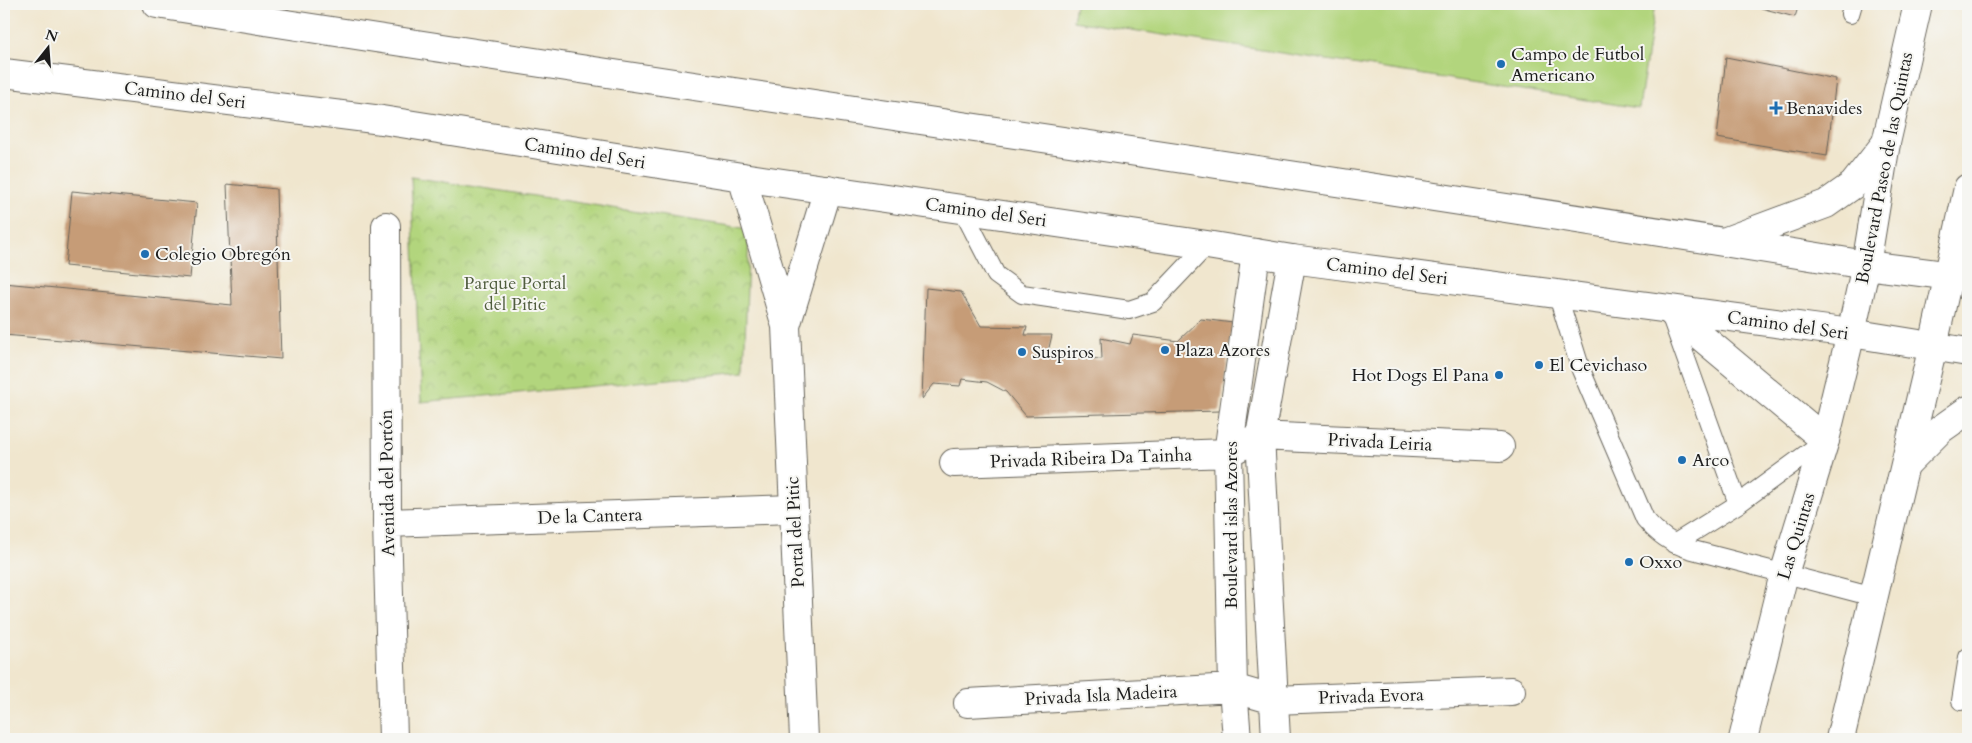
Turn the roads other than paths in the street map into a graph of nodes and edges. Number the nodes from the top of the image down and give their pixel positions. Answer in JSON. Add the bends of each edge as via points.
{"nodes":[{"id":1,"x":157,"y":4,"type":"edge"},
{"id":2,"x":1918,"y":4,"type":"edge"},
{"id":3,"x":4,"y":73,"type":"edge"},
{"id":4,"x":1886,"y":142,"type":"junction"},
{"id":5,"x":742,"y":177,"type":"junction"},
{"id":6,"x":1968,"y":188,"type":"edge"},
{"id":7,"x":828,"y":189,"type":"junction"},
{"id":8,"x":962,"y":209,"type":"junction"},
{"id":9,"x":386,"y":226,"type":"dead end"},
{"id":10,"x":1723,"y":242,"type":"junction"},
{"id":11,"x":1207,"y":245,"type":"junction"},
{"id":12,"x":1256,"y":253,"type":"junction"},
{"id":13,"x":1292,"y":259,"type":"junction"},
{"id":14,"x":1866,"y":265,"type":"junction"},
{"id":15,"x":1959,"y":276,"type":"edge"},
{"id":16,"x":1557,"y":293,"type":"junction"},
{"id":17,"x":1668,"y":309,"type":"junction"},
{"id":18,"x":786,"y":326,"type":"junction"},
{"id":19,"x":1851,"y":333,"type":"junction"},
{"id":20,"x":1933,"y":346,"type":"junction"},
{"id":21,"x":1968,"y":352,"type":"edge"},
{"id":22,"x":1968,"y":410,"type":"edge"},
{"id":23,"x":1260,"y":436,"type":"junction"},
{"id":24,"x":1826,"y":440,"type":"junction"},
{"id":25,"x":1500,"y":447,"type":"dead end"},
{"id":26,"x":1228,"y":452,"type":"junction"},
{"id":27,"x":954,"y":463,"type":"dead end"},
{"id":28,"x":1907,"y":463,"type":"junction"},
{"id":29,"x":1738,"y":504,"type":"junction"},
{"id":30,"x":793,"y":509,"type":"junction"},
{"id":31,"x":387,"y":523,"type":"junction"},
{"id":32,"x":1674,"y":544,"type":"junction"},
{"id":33,"x":1784,"y":574,"type":"junction"},
{"id":34,"x":1874,"y":597,"type":"junction"},
{"id":35,"x":1968,"y":657,"type":"edge"},
{"id":36,"x":1234,"y":688,"type":"junction"},
{"id":37,"x":1511,"y":690,"type":"dead end"},
{"id":38,"x":1274,"y":700,"type":"junction"},
{"id":39,"x":1961,"y":701,"type":"dead end"},
{"id":40,"x":968,"y":703,"type":"dead end"},
{"id":41,"x":393,"y":739,"type":"edge"},
{"id":42,"x":804,"y":739,"type":"edge"},
{"id":43,"x":1237,"y":739,"type":"edge"},
{"id":44,"x":1276,"y":739,"type":"edge"},
{"id":45,"x":1743,"y":739,"type":"edge"},
{"id":46,"x":1840,"y":739,"type":"edge"}],
"edges":[{"from":1,"to":10,"type":"main road"},
{"from":2,"to":4,"type":"main road","name":"Boulevard Paseo de las Quintas"},
{"from":3,"to":5,"type":"main road","name":"Camino del Seri","via":[[382,120]]},
{"from":4,"to":10,"type":"main road","via":[[1854,185],[1826,204]]},
{"from":4,"to":14,"type":"main road","name":"Boulevard Paseo de las Quintas"},
{"from":5,"to":7,"type":"main road","name":"Camino del Seri"},
{"from":5,"to":18,"type":"main road","name":"Portal del Pitic"},
{"from":6,"to":15,"type":"main road"},
{"from":7,"to":8,"type":"main road","name":"Camino del Seri"},
{"from":7,"to":18,"type":"main road","name":"Portal del Pitic"},
{"from":8,"to":11,"type":"main road","name":"Camino del Seri"},
{"from":8,"to":11,"type":"lane","via":[[996,275],[1022,294],[1129,310],[1153,302]]},
{"from":9,"to":31,"type":"main road","name":"Avenida del Portón"},
{"from":10,"to":14,"type":"main road"},
{"from":11,"to":12,"type":"main road","name":"Camino del Seri"},
{"from":12,"to":13,"type":"main road","name":"Camino del Seri"},
{"from":12,"to":26,"type":"main road","name":"Boulevard islas Azores"},
{"from":13,"to":16,"type":"main road","name":"Camino del Seri"},
{"from":13,"to":23,"type":"main road","name":"Boulevard islas Azores"},
{"from":14,"to":15,"type":"main road"},
{"from":14,"to":19,"type":"main road","name":"Boulevard Paseo de las Quintas"},
{"from":15,"to":20,"type":"main road"},
{"from":16,"to":17,"type":"main road","name":"Camino del Seri"},
{"from":16,"to":32,"type":"lane","via":[[1581,370],[1645,519],[1655,531]]},
{"from":17,"to":19,"type":"main road","name":"Camino del Seri"},
{"from":17,"to":24,"type":"main road"},
{"from":17,"to":29,"type":"lane"},
{"from":18,"to":30,"type":"main road","name":"Portal del Pitic"},
{"from":19,"to":20,"type":"main road","name":"Camino del Seri"},
{"from":19,"to":24,"type":"main road","name":"Las Quintas"},
{"from":20,"to":21,"type":"main road","name":"Camino del Seri"},
{"from":20,"to":28,"type":"main road"},
{"from":22,"to":28,"type":"main road","via":[[1941,429]]},
{"from":23,"to":25,"type":"main road","name":"Privada Leiria"},
{"from":23,"to":26,"type":"main road"},
{"from":23,"to":38,"type":"main road","name":"Boulevard islas Azores"},
{"from":24,"to":29,"type":"lane"},
{"from":24,"to":33,"type":"main road","name":"Las Quintas"},
{"from":26,"to":27,"type":"main road","name":"Privada Ribeira Da Tainha"},
{"from":26,"to":36,"type":"main road","name":"Boulevard islas Azores"},
{"from":28,"to":34,"type":"main road"},
{"from":29,"to":32,"type":"lane"},
{"from":30,"to":31,"type":"main road","name":"De la Cantera"},
{"from":30,"to":42,"type":"main road","name":"Portal del Pitic"},
{"from":31,"to":41,"type":"main road","name":"Avenida del Portón"},
{"from":32,"to":33,"type":"lane"},
{"from":33,"to":34,"type":"lane"},
{"from":33,"to":45,"type":"main road","name":"Las Quintas"},
{"from":34,"to":46,"type":"main road"},
{"from":35,"to":39,"type":"lane"},
{"from":36,"to":38,"type":"main road","name":"Privada Evora"},
{"from":36,"to":40,"type":"main road","name":"Privada Isla Madeira"},
{"from":36,"to":43,"type":"main road","name":"Boulevard islas Azores"},
{"from":37,"to":38,"type":"main road","name":"Privada Evora"},
{"from":38,"to":44,"type":"main road","name":"Boulevard islas Azores"}]}
